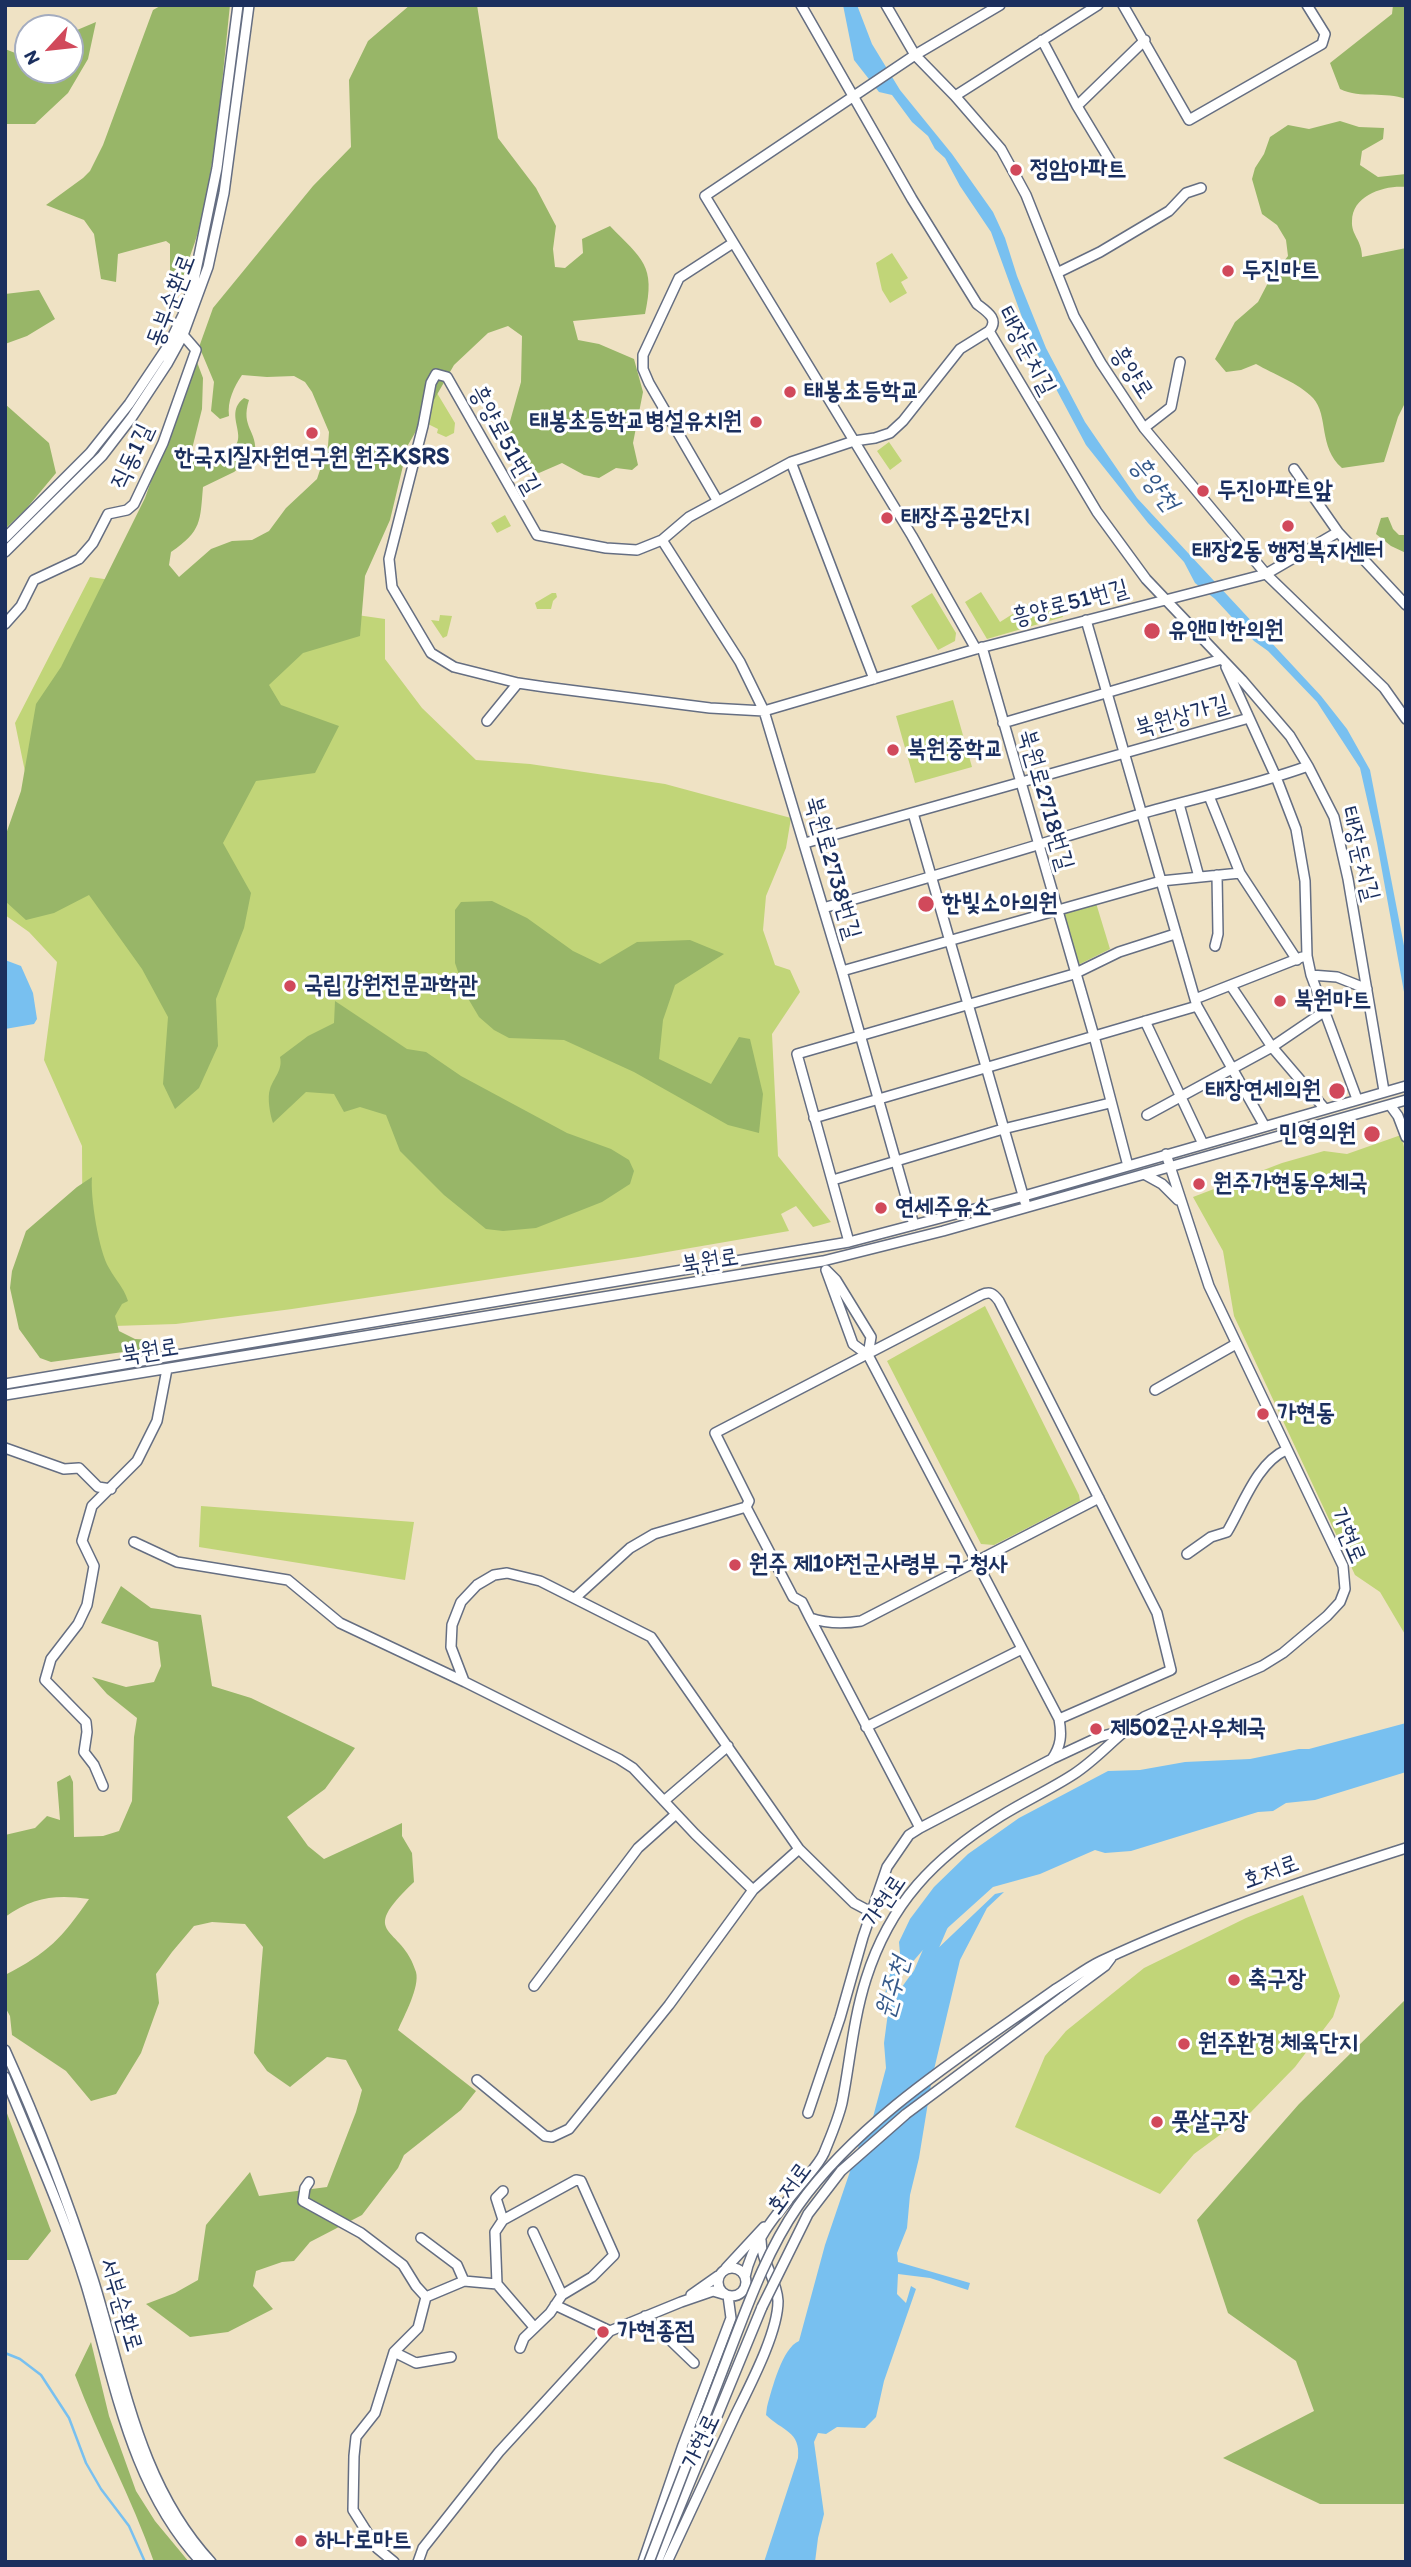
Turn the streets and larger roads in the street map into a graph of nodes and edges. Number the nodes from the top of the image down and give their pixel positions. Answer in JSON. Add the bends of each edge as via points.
{"nodes":[{"id":1,"x":238,"y":5,"type":"edge"},
{"id":2,"x":248,"y":5,"type":"edge"},
{"id":3,"x":801,"y":5,"type":"edge"},
{"id":4,"x":887,"y":5,"type":"edge"},
{"id":5,"x":1000,"y":5,"type":"edge"},
{"id":6,"x":1098,"y":5,"type":"edge"},
{"id":7,"x":1123,"y":5,"type":"edge"},
{"id":8,"x":1307,"y":5,"type":"edge"},
{"id":9,"x":1042,"y":40,"type":"junction"},
{"id":10,"x":1145,"y":40,"type":"junction"},
{"id":11,"x":915,"y":55,"type":"junction"},
{"id":12,"x":955,"y":96,"type":"junction"},
{"id":13,"x":853,"y":97,"type":"junction"},
{"id":14,"x":1077,"y":106,"type":"junction"},
{"id":15,"x":1112,"y":164,"type":"dead end"},
{"id":16,"x":1201,"y":188,"type":"dead end"},
{"id":17,"x":733,"y":243,"type":"junction"},
{"id":18,"x":1057,"y":273,"type":"junction"},
{"id":19,"x":989,"y":331,"type":"junction"},
{"id":20,"x":183,"y":335,"type":"junction"},
{"id":21,"x":1180,"y":362,"type":"dead end"},
{"id":22,"x":1144,"y":428,"type":"junction"},
{"id":23,"x":854,"y":441,"type":"junction"},
{"id":24,"x":791,"y":462,"type":"junction"},
{"id":25,"x":1294,"y":469,"type":"dead end"},
{"id":26,"x":717,"y":500,"type":"junction"},
{"id":27,"x":1338,"y":532,"type":"junction"},
{"id":28,"x":5,"y":538,"type":"edge"},
{"id":29,"x":662,"y":540,"type":"junction"},
{"id":30,"x":5,"y":552,"type":"edge"},
{"id":31,"x":1266,"y":574,"type":"junction"},
{"id":32,"x":1170,"y":598,"type":"junction"},
{"id":33,"x":1406,"y":606,"type":"edge"},
{"id":34,"x":1086,"y":620,"type":"junction"},
{"id":35,"x":5,"y":625,"type":"edge"},
{"id":36,"x":979,"y":648,"type":"junction"},
{"id":37,"x":1223,"y":659,"type":"junction"},
{"id":38,"x":874,"y":679,"type":"junction"},
{"id":39,"x":518,"y":683,"type":"junction"},
{"id":40,"x":1106,"y":691,"type":"junction"},
{"id":41,"x":764,"y":711,"type":"junction"},
{"id":42,"x":1249,"y":718,"type":"junction"},
{"id":43,"x":1406,"y":719,"type":"edge"},
{"id":44,"x":487,"y":721,"type":"dead end"},
{"id":45,"x":1003,"y":723,"type":"junction"},
{"id":46,"x":1125,"y":753,"type":"junction"},
{"id":47,"x":1308,"y":766,"type":"junction"},
{"id":48,"x":1276,"y":777,"type":"junction"},
{"id":49,"x":1020,"y":783,"type":"junction"},
{"id":50,"x":1209,"y":796,"type":"junction"},
{"id":51,"x":1179,"y":804,"type":"junction"},
{"id":52,"x":913,"y":813,"type":"junction"},
{"id":53,"x":1142,"y":814,"type":"junction"},
{"id":54,"x":805,"y":843,"type":"junction"},
{"id":55,"x":1038,"y":846,"type":"junction"},
{"id":56,"x":1240,"y":873,"type":"junction"},
{"id":57,"x":1217,"y":875,"type":"junction"},
{"id":58,"x":1199,"y":877,"type":"junction"},
{"id":59,"x":932,"y":878,"type":"junction"},
{"id":60,"x":1161,"y":880,"type":"junction"},
{"id":61,"x":823,"y":908,"type":"junction"},
{"id":62,"x":1058,"y":911,"type":"junction"},
{"id":63,"x":1175,"y":934,"type":"junction"},
{"id":64,"x":950,"y":940,"type":"junction"},
{"id":65,"x":1215,"y":946,"type":"dead end"},
{"id":66,"x":1307,"y":956,"type":"junction"},
{"id":67,"x":1297,"y":960,"type":"junction"},
{"id":68,"x":842,"y":971,"type":"junction"},
{"id":69,"x":1074,"y":974,"type":"junction"},
{"id":70,"x":1311,"y":975,"type":"junction"},
{"id":71,"x":1231,"y":986,"type":"junction"},
{"id":72,"x":1367,"y":989,"type":"junction"},
{"id":73,"x":1196,"y":1003,"type":"junction"},
{"id":74,"x":968,"y":1004,"type":"junction"},
{"id":75,"x":1325,"y":1011,"type":"junction"},
{"id":76,"x":1145,"y":1021,"type":"junction"},
{"id":77,"x":1094,"y":1036,"type":"junction"},
{"id":78,"x":859,"y":1037,"type":"junction"},
{"id":79,"x":1272,"y":1046,"type":"junction"},
{"id":80,"x":985,"y":1067,"type":"junction"},
{"id":81,"x":1233,"y":1069,"type":"junction"},
{"id":82,"x":1403,"y":1086,"type":"edge"},
{"id":83,"x":1384,"y":1091,"type":"junction"},
{"id":84,"x":877,"y":1098,"type":"junction"},
{"id":85,"x":1181,"y":1098,"type":"junction"},
{"id":86,"x":1357,"y":1099,"type":"junction"},
{"id":87,"x":1406,"y":1100,"type":"edge"},
{"id":88,"x":1110,"y":1103,"type":"junction"},
{"id":89,"x":1390,"y":1105,"type":"junction"},
{"id":90,"x":1325,"y":1109,"type":"junction"},
{"id":91,"x":1147,"y":1115,"type":"dead end"},
{"id":92,"x":814,"y":1118,"type":"junction"},
{"id":93,"x":1264,"y":1125,"type":"junction"},
{"id":94,"x":1003,"y":1129,"type":"junction"},
{"id":95,"x":1406,"y":1137,"type":"edge"},
{"id":96,"x":1203,"y":1144,"type":"junction"},
{"id":97,"x":1166,"y":1154,"type":"junction"},
{"id":98,"x":896,"y":1160,"type":"junction"},
{"id":99,"x":1128,"y":1166,"type":"junction"},
{"id":100,"x":1170,"y":1167,"type":"junction"},
{"id":101,"x":1144,"y":1174,"type":"junction"},
{"id":102,"x":833,"y":1180,"type":"junction"},
{"id":103,"x":1024,"y":1196,"type":"junction"},
{"id":104,"x":1183,"y":1206,"type":"junction"},
{"id":105,"x":1027,"y":1208,"type":"junction"},
{"id":106,"x":914,"y":1225,"type":"junction"},
{"id":107,"x":849,"y":1242,"type":"junction"},
{"id":108,"x":818,"y":1247,"type":"junction"},
{"id":109,"x":825,"y":1266,"type":"junction"},
{"id":110,"x":1236,"y":1344,"type":"junction"},
{"id":111,"x":868,"y":1355,"type":"junction"},
{"id":112,"x":167,"y":1369,"type":"junction"},
{"id":113,"x":5,"y":1384,"type":"edge"},
{"id":114,"x":1155,"y":1390,"type":"dead end"},
{"id":115,"x":5,"y":1395,"type":"edge"},
{"id":116,"x":5,"y":1448,"type":"edge"},
{"id":117,"x":1286,"y":1450,"type":"junction"},
{"id":118,"x":111,"y":1489,"type":"junction"},
{"id":119,"x":1099,"y":1498,"type":"junction"},
{"id":120,"x":746,"y":1507,"type":"junction"},
{"id":121,"x":134,"y":1542,"type":"dead end"},
{"id":122,"x":1187,"y":1554,"type":"dead end"},
{"id":123,"x":976,"y":1562,"type":"junction"},
{"id":124,"x":575,"y":1598,"type":"junction"},
{"id":125,"x":810,"y":1618,"type":"junction"},
{"id":126,"x":1022,"y":1649,"type":"junction"},
{"id":127,"x":465,"y":1682,"type":"junction"},
{"id":128,"x":1059,"y":1719,"type":"junction"},
{"id":129,"x":866,"y":1727,"type":"junction"},
{"id":130,"x":1124,"y":1730,"type":"junction"},
{"id":131,"x":728,"y":1746,"type":"junction"},
{"id":132,"x":1052,"y":1759,"type":"junction"},
{"id":133,"x":103,"y":1786,"type":"dead end"},
{"id":134,"x":664,"y":1801,"type":"junction"},
{"id":135,"x":676,"y":1814,"type":"junction"},
{"id":136,"x":920,"y":1828,"type":"junction"},
{"id":137,"x":1406,"y":1848,"type":"edge"},
{"id":138,"x":799,"y":1849,"type":"junction"},
{"id":139,"x":753,"y":1890,"type":"junction"},
{"id":140,"x":871,"y":1912,"type":"junction"},
{"id":141,"x":534,"y":1986,"type":"dead end"},
{"id":142,"x":1059,"y":1993,"type":"junction"},
{"id":143,"x":5,"y":2050,"type":"edge"},
{"id":144,"x":5,"y":2077,"type":"edge"},
{"id":145,"x":477,"y":2080,"type":"dead end"},
{"id":146,"x":808,"y":2113,"type":"dead end"},
{"id":147,"x":309,"y":2182,"type":"dead end"},
{"id":148,"x":503,"y":2191,"type":"dead end"},
{"id":149,"x":502,"y":2220,"type":"junction"},
{"id":150,"x":771,"y":2221,"type":"junction"},
{"id":151,"x":533,"y":2232,"type":"dead end"},
{"id":152,"x":421,"y":2238,"type":"dead end"},
{"id":153,"x":761,"y":2240,"type":"junction"},
{"id":154,"x":722,"y":2272,"type":"junction"},
{"id":155,"x":745,"y":2277,"type":"junction"},
{"id":156,"x":464,"y":2281,"type":"junction"},
{"id":157,"x":497,"y":2284,"type":"junction"},
{"id":158,"x":562,"y":2294,"type":"junction"},
{"id":159,"x":726,"y":2295,"type":"junction"},
{"id":160,"x":426,"y":2297,"type":"junction"},
{"id":161,"x":681,"y":2302,"type":"junction"},
{"id":162,"x":555,"y":2305,"type":"junction"},
{"id":163,"x":645,"y":2316,"type":"junction"},
{"id":164,"x":534,"y":2327,"type":"junction"},
{"id":165,"x":610,"y":2331,"type":"junction"},
{"id":166,"x":520,"y":2348,"type":"dead end"},
{"id":167,"x":394,"y":2352,"type":"junction"},
{"id":168,"x":451,"y":2357,"type":"dead end"},
{"id":169,"x":694,"y":2364,"type":"dead end"},
{"id":170,"x":201,"y":2562,"type":"edge"},
{"id":171,"x":211,"y":2562,"type":"edge"},
{"id":172,"x":394,"y":2562,"type":"edge"},
{"id":173,"x":418,"y":2562,"type":"edge"},
{"id":174,"x":643,"y":2562,"type":"edge"},
{"id":175,"x":649,"y":2562,"type":"edge"},
{"id":176,"x":657,"y":2562,"type":"edge"},
{"id":177,"x":667,"y":2562,"type":"edge"}],
"edges":[{"from":1,"to":28,"type":"street","name":"동부순환로","via":[[217,168],[183,315],[168,346],[98,443]]},
{"from":2,"to":20,"type":"street","name":"동부순환로","via":[[224,193],[208,267]]},
{"from":3,"to":13,"type":"street","name":"태장둔치길"},
{"from":4,"to":11,"type":"street","name":"흥양로"},
{"from":5,"to":11,"type":"street"},
{"from":6,"to":9,"type":"street"},
{"from":7,"to":10,"type":"street"},
{"from":8,"to":10,"type":"street","via":[[1325,34],[1322,44],[1189,120]]},
{"from":9,"to":12,"type":"street"},
{"from":9,"to":14,"type":"street"},
{"from":10,"to":14,"type":"street"},
{"from":11,"to":12,"type":"street","name":"흥양로"},
{"from":11,"to":13,"type":"street"},
{"from":12,"to":18,"type":"street","name":"흥양로","via":[[1000,149],[1026,195]]},
{"from":13,"to":17,"type":"street","via":[[706,194]]},
{"from":13,"to":19,"type":"street","name":"태장둔치길","via":[[977,304],[994,320]]},
{"from":14,"to":15,"type":"street"},
{"from":16,"to":18,"type":"street","via":[[1186,193],[1169,211]]},
{"from":17,"to":23,"type":"street"},
{"from":17,"to":26,"type":"street","via":[[679,278],[643,355],[649,383]]},
{"from":18,"to":22,"type":"street","name":"흥양로","via":[[1074,316]]},
{"from":19,"to":23,"type":"street","name":"흥양로51번길","via":[[960,349],[890,433]]},
{"from":19,"to":32,"type":"street","name":"태장둔치길","via":[[1097,512],[1146,579]]},
{"from":20,"to":30,"type":"street","name":"동부순환로","via":[[102,456]]},
{"from":20,"to":35,"type":"street","name":"직동1길","via":[[196,350],[163,443],[134,504],[108,514],[79,559],[34,580]]},
{"from":21,"to":22,"type":"street","via":[[1171,407]]},
{"from":22,"to":31,"type":"street","name":"흥양로"},
{"from":23,"to":24,"type":"street","name":"흥양로51번길"},
{"from":23,"to":36,"type":"street"},
{"from":24,"to":26,"type":"street","name":"흥양로51번길"},
{"from":24,"to":38,"type":"street"},
{"from":25,"to":27,"type":"street"},
{"from":26,"to":29,"type":"street","name":"흥양로51번길"},
{"from":27,"to":31,"type":"street"},
{"from":27,"to":33,"type":"street"},
{"from":29,"to":39,"type":"street","name":"흥양로51번길","via":[[637,550],[537,535],[447,377],[436,374],[430,383],[389,559],[392,587],[431,653],[454,667]]},
{"from":29,"to":41,"type":"street","name":"북원로2738번길","via":[[740,662]]},
{"from":31,"to":32,"type":"street","name":"흥양로51번길"},
{"from":31,"to":43,"type":"street","name":"흥양로","via":[[1384,688]]},
{"from":32,"to":34,"type":"street","name":"흥양로51번길"},
{"from":32,"to":37,"type":"street","name":"태장둔치길"},
{"from":34,"to":36,"type":"street","name":"흥양로51번길"},
{"from":34,"to":40,"type":"street"},
{"from":36,"to":38,"type":"street","name":"흥양로51번길"},
{"from":36,"to":45,"type":"street","name":"북원로2718번길"},
{"from":37,"to":40,"type":"street"},
{"from":37,"to":42,"type":"street","name":"북원상가길"},
{"from":37,"to":47,"type":"street","name":"태장둔치길","via":[[1290,736]]},
{"from":38,"to":41,"type":"street","name":"흥양로51번길"},
{"from":39,"to":41,"type":"street","name":"흥양로51번길"},
{"from":39,"to":44,"type":"street"},
{"from":40,"to":45,"type":"street"},
{"from":40,"to":46,"type":"street"},
{"from":41,"to":54,"type":"street","name":"북원로2738번길"},
{"from":42,"to":46,"type":"street","name":"북원상가길"},
{"from":42,"to":48,"type":"street","name":"북원상가길"},
{"from":45,"to":49,"type":"street","name":"북원로2718번길"},
{"from":46,"to":49,"type":"street","name":"북원상가길"},
{"from":46,"to":53,"type":"street"},
{"from":47,"to":48,"type":"street"},
{"from":47,"to":72,"type":"street","name":"태장둔치길","via":[[1334,817]]},
{"from":48,"to":50,"type":"street"},
{"from":48,"to":66,"type":"street","name":"북원상가길","via":[[1296,829],[1306,881]]},
{"from":49,"to":52,"type":"street","name":"북원상가길"},
{"from":49,"to":55,"type":"street","name":"북원로2718번길"},
{"from":50,"to":51,"type":"street"},
{"from":50,"to":56,"type":"street"},
{"from":51,"to":53,"type":"street"},
{"from":51,"to":58,"type":"street"},
{"from":52,"to":54,"type":"street","name":"북원상가길"},
{"from":52,"to":59,"type":"street"},
{"from":53,"to":55,"type":"street"},
{"from":53,"to":60,"type":"street"},
{"from":54,"to":61,"type":"street","name":"북원로2738번길"},
{"from":55,"to":59,"type":"street"},
{"from":55,"to":62,"type":"street","name":"북원로2718번길"},
{"from":56,"to":57,"type":"street"},
{"from":56,"to":67,"type":"street"},
{"from":57,"to":58,"type":"street"},
{"from":57,"to":65,"type":"street"},
{"from":58,"to":60,"type":"street"},
{"from":59,"to":61,"type":"street"},
{"from":59,"to":64,"type":"street"},
{"from":60,"to":62,"type":"street"},
{"from":60,"to":63,"type":"street"},
{"from":61,"to":68,"type":"street","name":"북원로2738번길"},
{"from":62,"to":64,"type":"street"},
{"from":62,"to":69,"type":"street","name":"북원로2718번길"},
{"from":63,"to":69,"type":"street","via":[[1119,952]]},
{"from":63,"to":73,"type":"street"},
{"from":64,"to":68,"type":"street"},
{"from":64,"to":74,"type":"street"},
{"from":66,"to":67,"type":"street"},
{"from":66,"to":70,"type":"street","name":"북원상가길"},
{"from":67,"to":71,"type":"street"},
{"from":68,"to":78,"type":"street","name":"북원로2738번길"},
{"from":69,"to":74,"type":"street"},
{"from":69,"to":77,"type":"street","name":"북원로2718번길"},
{"from":70,"to":72,"type":"street","via":[[1337,977]]},
{"from":70,"to":75,"type":"street","name":"북원상가길"},
{"from":71,"to":73,"type":"street"},
{"from":71,"to":79,"type":"street"},
{"from":72,"to":83,"type":"street","name":"태장둔치길"},
{"from":73,"to":76,"type":"street"},
{"from":73,"to":81,"type":"street"},
{"from":74,"to":78,"type":"street"},
{"from":74,"to":80,"type":"street"},
{"from":75,"to":79,"type":"street"},
{"from":75,"to":86,"type":"street","name":"북원상가길"},
{"from":76,"to":77,"type":"street"},
{"from":76,"to":85,"type":"street"},
{"from":77,"to":80,"type":"street"},
{"from":77,"to":88,"type":"street","name":"북원로2718번길"},
{"from":78,"to":84,"type":"street","name":"북원로2738번길"},
{"from":78,"to":92,"type":"street","via":[[797,1054]]},
{"from":79,"to":81,"type":"street"},
{"from":79,"to":90,"type":"street"},
{"from":80,"to":84,"type":"street"},
{"from":80,"to":94,"type":"street"},
{"from":81,"to":85,"type":"street"},
{"from":81,"to":93,"type":"street"},
{"from":82,"to":83,"type":"street","name":"북원로"},
{"from":83,"to":86,"type":"street","name":"북원로"},
{"from":84,"to":92,"type":"street"},
{"from":84,"to":98,"type":"street","name":"북원로2738번길"},
{"from":85,"to":91,"type":"street"},
{"from":85,"to":96,"type":"street"},
{"from":86,"to":90,"type":"street","name":"북원로"},
{"from":87,"to":89,"type":"street","name":"북원로"},
{"from":88,"to":94,"type":"street"},
{"from":88,"to":99,"type":"street","name":"북원로2718번길"},
{"from":89,"to":95,"type":"street"},
{"from":89,"to":100,"type":"street","name":"북원로"},
{"from":90,"to":93,"type":"street","name":"북원로"},
{"from":92,"to":102,"type":"street"},
{"from":93,"to":96,"type":"street","name":"북원로"},
{"from":94,"to":98,"type":"street"},
{"from":94,"to":103,"type":"street"},
{"from":96,"to":97,"type":"street","name":"북원로"},
{"from":97,"to":99,"type":"street","name":"북원로"},
{"from":97,"to":100,"type":"street","name":"가현로"},
{"from":98,"to":102,"type":"street"},
{"from":98,"to":106,"type":"street","name":"북원로2738번길"},
{"from":99,"to":103,"type":"street","name":"북원로"},
{"from":100,"to":101,"type":"street","name":"북원로"},
{"from":100,"to":104,"type":"street","name":"가현로"},
{"from":101,"to":104,"type":"street","via":[[1162,1184]]},
{"from":101,"to":105,"type":"street","name":"북원로"},
{"from":102,"to":107,"type":"street"},
{"from":103,"to":105,"type":"street"},
{"from":103,"to":106,"type":"street","name":"북원로"},
{"from":104,"to":110,"type":"street","name":"가현로","via":[[1209,1286]]},
{"from":105,"to":109,"type":"street","name":"북원로"},
{"from":106,"to":107,"type":"street","name":"북원로"},
{"from":107,"to":108,"type":"street","name":"북원로"},
{"from":108,"to":109,"type":"street"},
{"from":108,"to":113,"type":"street","name":"북원로"},
{"from":109,"to":111,"type":"street","via":[[853,1344]]},
{"from":109,"to":111,"type":"street","via":[[871,1337]]},
{"from":109,"to":112,"type":"street","name":"북원로"},
{"from":110,"to":114,"type":"street"},
{"from":110,"to":117,"type":"street","name":"가현로"},
{"from":111,"to":119,"type":"street","via":[[981,1295],[994,1294]]},
{"from":111,"to":120,"type":"street","via":[[715,1433],[749,1501]]},
{"from":111,"to":123,"type":"street"},
{"from":112,"to":115,"type":"street","name":"북원로"},
{"from":112,"to":118,"type":"street","via":[[157,1421],[136,1461]]},
{"from":116,"to":118,"type":"street","via":[[64,1469],[79,1468],[98,1488]]},
{"from":117,"to":122,"type":"street","via":[[1265,1467],[1227,1532]]},
{"from":117,"to":130,"type":"street","name":"가현로","via":[[1343,1566],[1345,1589],[1340,1602],[1262,1666]]},
{"from":118,"to":133,"type":"street","via":[[92,1506],[82,1541],[94,1566],[87,1605],[51,1658],[45,1680],[86,1722],[85,1752]]},
{"from":119,"to":123,"type":"street"},
{"from":119,"to":128,"type":"street","via":[[1157,1613],[1171,1670]]},
{"from":120,"to":124,"type":"street","via":[[654,1534],[630,1548]]},
{"from":120,"to":125,"type":"street","via":[[793,1597],[802,1602]]},
{"from":121,"to":127,"type":"street","via":[[177,1562],[288,1580],[340,1623]]},
{"from":123,"to":125,"type":"street","via":[[861,1621],[825,1623]]},
{"from":123,"to":126,"type":"street"},
{"from":124,"to":127,"type":"street","via":[[540,1581],[507,1573],[477,1585],[461,1602],[452,1625],[451,1647]]},
{"from":124,"to":131,"type":"street","via":[[651,1637]]},
{"from":125,"to":129,"type":"street"},
{"from":126,"to":128,"type":"street"},
{"from":126,"to":129,"type":"street"},
{"from":127,"to":134,"type":"street","via":[[619,1759]]},
{"from":128,"to":132,"type":"street","via":[[1061,1740]]},
{"from":129,"to":136,"type":"street"},
{"from":130,"to":132,"type":"street"},
{"from":130,"to":150,"type":"street","name":"가현로","via":[[1094,1760],[965,1840],[902,1901],[882,1935],[866,1978],[841,2106],[823,2154]]},
{"from":131,"to":134,"type":"street"},
{"from":131,"to":138,"type":"street"},
{"from":132,"to":136,"type":"street"},
{"from":134,"to":135,"type":"street"},
{"from":135,"to":139,"type":"street"},
{"from":135,"to":141,"type":"street","via":[[638,1848]]},
{"from":136,"to":140,"type":"street","via":[[909,1835],[887,1867]]},
{"from":137,"to":142,"type":"street","name":"호저로","via":[[1291,1885],[1166,1933],[1113,1957]]},
{"from":138,"to":139,"type":"street"},
{"from":138,"to":140,"type":"street","via":[[854,1903]]},
{"from":139,"to":145,"type":"street","via":[[669,2005],[569,2129],[545,2136]]},
{"from":140,"to":146,"type":"street"},
{"from":142,"to":175,"type":"street","name":"호저로","bridge":true,"via":[[884,2116],[851,2144],[798,2206],[754,2290]]},
{"from":142,"to":176,"type":"street","name":"호저로","bridge":true,"via":[[905,2114],[841,2171],[808,2214],[762,2307]]},
{"from":143,"to":171,"type":"street","name":"서부순환로","via":[[76,2227],[148,2462],[176,2519]]},
{"from":144,"to":170,"type":"street","name":"서부순환로","via":[[68,2229],[130,2439],[159,2506]]},
{"from":147,"to":160,"type":"street","via":[[303,2201],[361,2233],[403,2265]]},
{"from":148,"to":149,"type":"street","via":[[496,2198]]},
{"from":149,"to":157,"type":"street","via":[[495,2232]]},
{"from":149,"to":158,"type":"street","via":[[581,2181],[614,2255],[592,2277]]},
{"from":150,"to":153,"type":"street","name":"가현로"},
{"from":150,"to":154,"type":"street"},
{"from":151,"to":158,"type":"street"},
{"from":152,"to":156,"type":"street","via":[[457,2265]]},
{"from":153,"to":155,"type":"street"},
{"from":153,"to":177,"type":"street","name":"가현로","via":[[762,2257],[778,2301],[772,2329]]},
{"from":154,"to":155,"type":"street","via":[[735,2268]]},
{"from":154,"to":159,"type":"street","via":[[718,2286]]},
{"from":154,"to":161,"type":"street"},
{"from":155,"to":159,"type":"street","via":[[741,2293]]},
{"from":156,"to":157,"type":"street"},
{"from":156,"to":160,"type":"street"},
{"from":157,"to":164,"type":"street"},
{"from":158,"to":162,"type":"street"},
{"from":159,"to":161,"type":"street","via":[[713,2291]]},
{"from":159,"to":174,"type":"street","via":[[732,2318]]},
{"from":160,"to":167,"type":"street","via":[[418,2328]]},
{"from":161,"to":163,"type":"street"},
{"from":162,"to":164,"type":"street"},
{"from":162,"to":165,"type":"street"},
{"from":163,"to":165,"type":"street"},
{"from":163,"to":169,"type":"street"},
{"from":164,"to":166,"type":"street"},
{"from":165,"to":173,"type":"street","via":[[499,2452],[423,2548]]},
{"from":167,"to":168,"type":"street","via":[[416,2363]]},
{"from":167,"to":172,"type":"street","via":[[375,2413],[356,2437],[352,2484],[353,2510],[377,2548]]}]}
